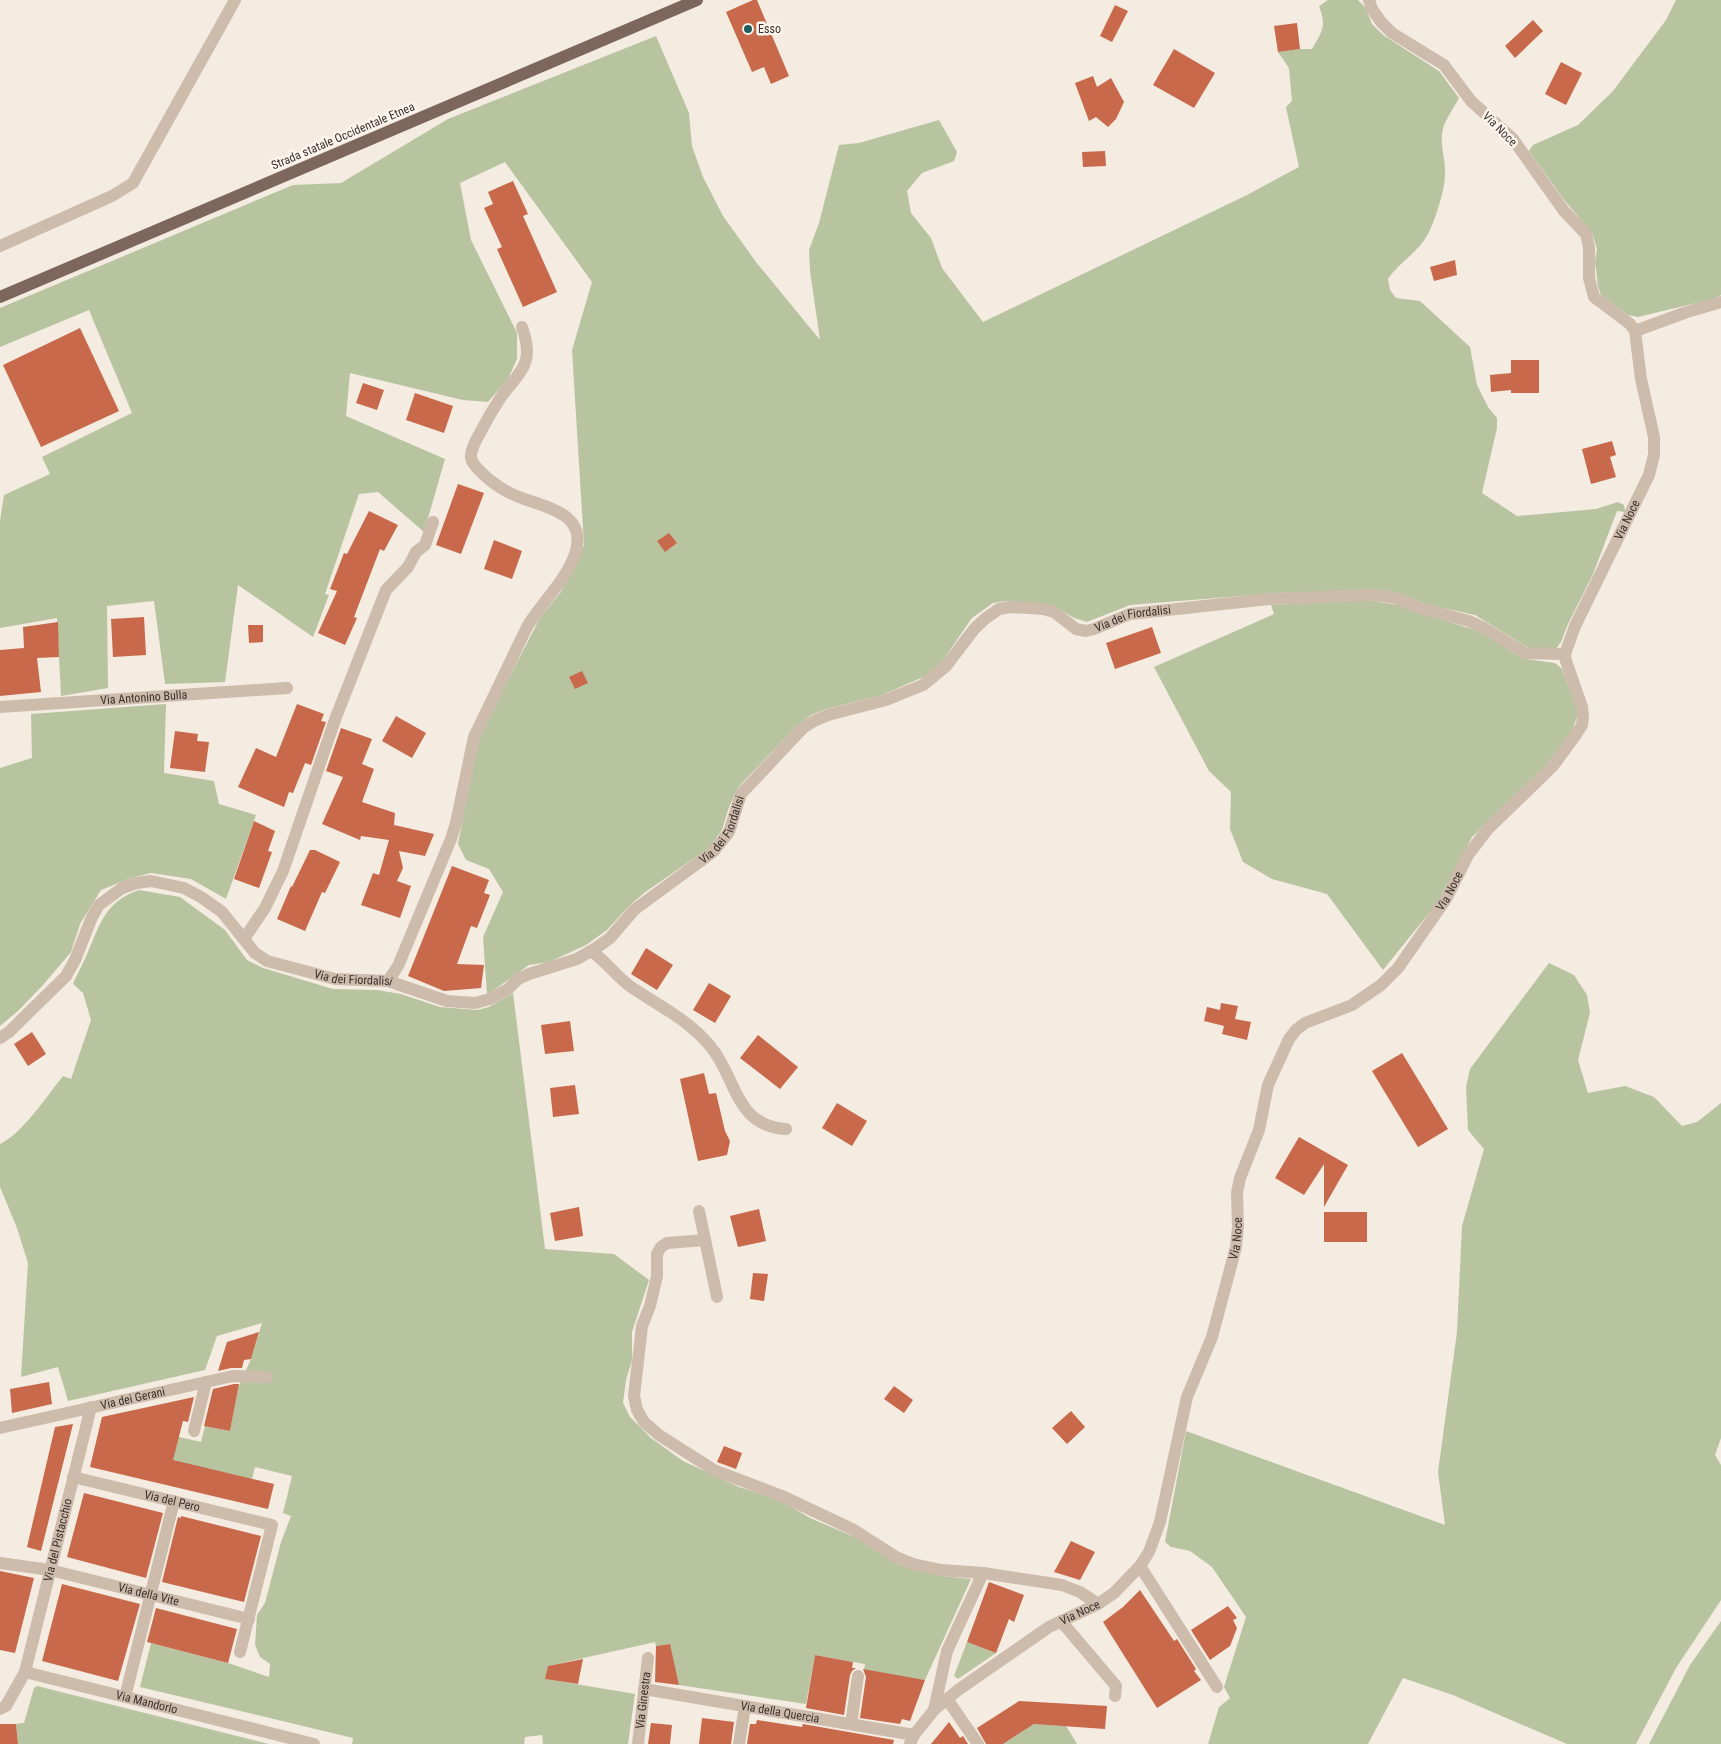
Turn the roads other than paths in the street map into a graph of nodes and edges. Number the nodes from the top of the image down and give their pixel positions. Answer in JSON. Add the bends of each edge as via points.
{"nodes":[{"id":1,"x":235,"y":0,"type":"edge"},
{"id":2,"x":697,"y":0,"type":"edge"},
{"id":3,"x":1369,"y":0,"type":"edge"},
{"id":4,"x":0,"y":246,"type":"edge"},
{"id":5,"x":0,"y":298,"type":"edge"},
{"id":6,"x":1721,"y":302,"type":"edge"},
{"id":7,"x":522,"y":327,"type":"dead end"},
{"id":8,"x":1635,"y":331,"type":"junction"},
{"id":9,"x":433,"y":522,"type":"dead end"},
{"id":10,"x":1565,"y":654,"type":"junction"},
{"id":11,"x":287,"y":688,"type":"dead end"},
{"id":12,"x":0,"y":707,"type":"edge"},
{"id":13,"x":244,"y":939,"type":"junction"},
{"id":14,"x":592,"y":951,"type":"junction"},
{"id":15,"x":388,"y":981,"type":"junction"},
{"id":16,"x":0,"y":1038,"type":"edge"},
{"id":17,"x":786,"y":1129,"type":"dead end"},
{"id":18,"x":699,"y":1211,"type":"dead end"},
{"id":19,"x":705,"y":1240,"type":"junction"},
{"id":20,"x":717,"y":1298,"type":"dead end"},
{"id":21,"x":267,"y":1377,"type":"dead end"},
{"id":22,"x":206,"y":1382,"type":"junction"},
{"id":23,"x":91,"y":1407,"type":"junction"},
{"id":24,"x":0,"y":1428,"type":"edge"},
{"id":25,"x":194,"y":1431,"type":"dead end"},
{"id":26,"x":74,"y":1476,"type":"junction"},
{"id":27,"x":174,"y":1501,"type":"junction"},
{"id":28,"x":0,"y":1562,"type":"edge"},
{"id":29,"x":1140,"y":1566,"type":"junction"},
{"id":30,"x":50,"y":1570,"type":"junction"},
{"id":31,"x":983,"y":1573,"type":"junction"},
{"id":32,"x":150,"y":1595,"type":"junction"},
{"id":33,"x":1098,"y":1604,"type":"junction"},
{"id":34,"x":249,"y":1619,"type":"junction"},
{"id":35,"x":1061,"y":1621,"type":"junction"},
{"id":36,"x":240,"y":1652,"type":"dead end"},
{"id":37,"x":648,"y":1658,"type":"dead end"},
{"id":38,"x":24,"y":1672,"type":"junction"},
{"id":39,"x":858,"y":1676,"type":"dead end"},
{"id":40,"x":1217,"y":1687,"type":"dead end"},
{"id":41,"x":644,"y":1690,"type":"junction"},
{"id":42,"x":1115,"y":1696,"type":"dead end"},
{"id":43,"x":125,"y":1697,"type":"junction"},
{"id":44,"x":947,"y":1699,"type":"junction"},
{"id":45,"x":745,"y":1706,"type":"junction"},
{"id":46,"x":0,"y":1709,"type":"edge"},
{"id":47,"x":934,"y":1710,"type":"junction"},
{"id":48,"x":851,"y":1724,"type":"junction"},
{"id":49,"x":912,"y":1739,"type":"edge"},
{"id":50,"x":314,"y":1744,"type":"edge"},
{"id":51,"x":638,"y":1744,"type":"edge"},
{"id":52,"x":740,"y":1744,"type":"edge"},
{"id":53,"x":978,"y":1744,"type":"edge"}],
"edges":[{"from":1,"to":4,"type":"street","via":[[133,183],[112,196]]},
{"from":2,"to":5,"type":"main road","name":"Strada statale Occidentale Etnea"},
{"from":3,"to":8,"type":"street","name":"Via Noce","via":[[1381,22],[1392,33],[1444,65],[1471,101],[1513,139],[1564,211],[1586,234],[1590,288],[1594,296]]},
{"from":6,"to":8,"type":"street"},
{"from":7,"to":15,"type":"street","via":[[527,341],[526,361],[521,373],[490,414],[472,450],[471,459],[486,477],[509,493],[566,516],[576,532],[575,554],[557,588],[527,627],[474,737],[451,839],[398,966]]},
{"from":8,"to":10,"type":"street","name":"Via Noce","via":[[1641,379],[1654,437],[1650,476],[1575,626]]},
{"from":9,"to":13,"type":"street","via":[[425,545],[386,590],[336,717],[283,872],[265,908]]},
{"from":10,"to":14,"type":"street","name":"Via dei Fiordalisi","via":[[1526,653],[1469,622],[1383,596],[1269,599],[1130,614],[1086,631],[1076,629],[1054,612],[1043,609],[1010,607],[1000,610],[975,628],[946,666],[923,684],[886,700],[828,715],[803,728],[742,794],[729,832],[712,852],[634,910],[610,938]]},
{"from":10,"to":29,"type":"street","name":"Via Noce","via":[[1582,707],[1582,724],[1576,736],[1553,766],[1487,830],[1468,855],[1446,899],[1398,968],[1381,985],[1352,1004],[1305,1023],[1289,1039],[1264,1099],[1259,1130],[1238,1186],[1236,1247],[1217,1320],[1186,1397],[1160,1522]]},
{"from":11,"to":12,"type":"street","name":"Via Antonino Bulla"},
{"from":13,"to":15,"type":"street","name":"Via dei Fiordalisi","via":[[267,961],[335,979]]},
{"from":13,"to":16,"type":"street","name":"Via dei Fiordalisi","via":[[222,912],[184,888],[151,882],[122,888],[99,905],[66,976]]},
{"from":14,"to":15,"type":"street","name":"Via dei Fiordalisi","via":[[529,974],[490,999],[475,1002],[447,1001]]},
{"from":14,"to":17,"type":"street","via":[[630,986],[683,1021],[711,1047],[752,1117],[772,1128]]},
{"from":18,"to":19,"type":"street"},
{"from":19,"to":20,"type":"street"},
{"from":19,"to":31,"type":"street","via":[[667,1243],[657,1254],[657,1276],[642,1326],[634,1396],[644,1422],[714,1470],[782,1496],[854,1530],[896,1557],[941,1570]]},
{"from":21,"to":22,"type":"street","name":"Via dei Gerani","via":[[233,1376]]},
{"from":22,"to":23,"type":"street","name":"Via dei Gerani"},
{"from":22,"to":25,"type":"street"},
{"from":23,"to":24,"type":"street","name":"Via dei Gerani"},
{"from":23,"to":26,"type":"street","name":"Via del Pistacchio"},
{"from":26,"to":27,"type":"street","name":"Via del Pero"},
{"from":26,"to":30,"type":"street","name":"Via del Pistacchio"},
{"from":27,"to":32,"type":"street"},
{"from":27,"to":34,"type":"street","name":"Via del Pero","via":[[272,1525]]},
{"from":28,"to":30,"type":"street","name":"Via della Vite"},
{"from":29,"to":33,"type":"street","name":"Via Noce","via":[[1114,1593]]},
{"from":29,"to":40,"type":"street"},
{"from":30,"to":32,"type":"street","name":"Via della Vite"},
{"from":30,"to":38,"type":"street","name":"Via del Pistacchio"},
{"from":31,"to":33,"type":"street","via":[[1062,1585]]},
{"from":31,"to":47,"type":"street","via":[[947,1651]]},
{"from":32,"to":34,"type":"street","name":"Via della Vite"},
{"from":32,"to":43,"type":"street"},
{"from":33,"to":35,"type":"street","name":"Via Noce"},
{"from":34,"to":36,"type":"street"},
{"from":35,"to":42,"type":"street","via":[[1116,1686]]},
{"from":35,"to":44,"type":"street","name":"Via Noce"},
{"from":37,"to":41,"type":"street","name":"Via Ginestra"},
{"from":38,"to":43,"type":"street","name":"Via Mandorlo"},
{"from":38,"to":46,"type":"street","via":[[6,1706]]},
{"from":39,"to":48,"type":"street"},
{"from":41,"to":45,"type":"street","name":"Via della Quercia"},
{"from":41,"to":51,"type":"street","name":"Via Ginestra"},
{"from":43,"to":50,"type":"street","name":"Via Mandorlo"},
{"from":44,"to":47,"type":"street","name":"Via Noce"},
{"from":44,"to":53,"type":"street"},
{"from":45,"to":48,"type":"street","name":"Via della Quercia"},
{"from":45,"to":52,"type":"street"},
{"from":47,"to":49,"type":"street","name":"Via Noce"},
{"from":48,"to":49,"type":"street","name":"Via della Quercia"}]}
